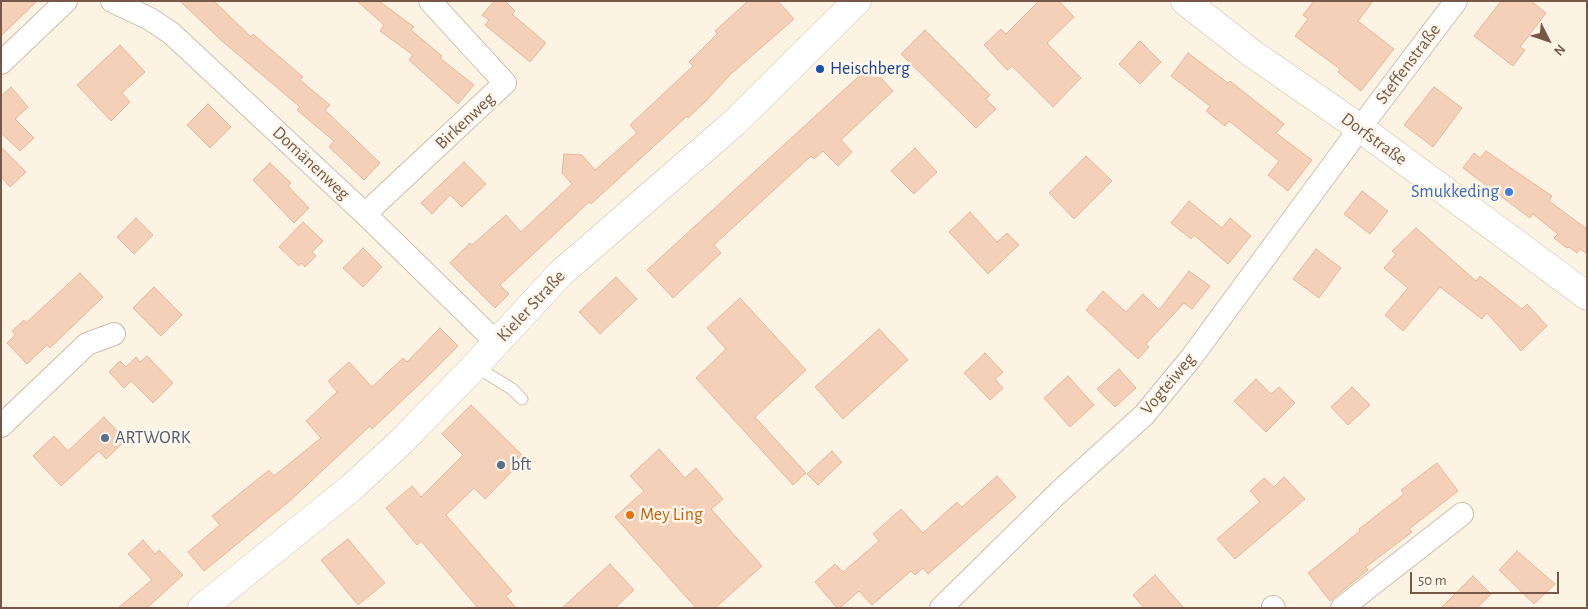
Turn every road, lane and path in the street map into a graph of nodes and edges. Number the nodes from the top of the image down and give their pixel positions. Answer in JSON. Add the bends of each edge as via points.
{"nodes":[{"id":1,"x":66,"y":1,"type":"edge"},
{"id":2,"x":112,"y":1,"type":"edge"},
{"id":3,"x":430,"y":1,"type":"edge"},
{"id":4,"x":857,"y":1,"type":"edge"},
{"id":5,"x":1185,"y":1,"type":"edge"},
{"id":6,"x":1456,"y":1,"type":"edge"},
{"id":7,"x":1,"y":63,"type":"edge"},
{"id":8,"x":1360,"y":128,"type":"junction"},
{"id":9,"x":365,"y":214,"type":"junction"},
{"id":10,"x":1587,"y":296,"type":"edge"},
{"id":11,"x":114,"y":334,"type":"dead end"},
{"id":12,"x":497,"y":343,"type":"junction"},
{"id":13,"x":475,"y":366,"type":"junction"},
{"id":14,"x":522,"y":399,"type":"dead end"},
{"id":15,"x":1,"y":426,"type":"edge"},
{"id":16,"x":1462,"y":514,"type":"dead end"},
{"id":17,"x":202,"y":608,"type":"edge"},
{"id":18,"x":941,"y":608,"type":"edge"},
{"id":19,"x":1342,"y":608,"type":"edge"}],
"edges":[{"from":1,"to":7,"type":"street"},
{"from":2,"to":9,"type":"street","name":"Domänenweg","via":[[150,19],[171,34]]},
{"from":3,"to":9,"type":"street","name":"Birkenweg","via":[[505,83]]},
{"from":4,"to":12,"type":"main road","name":"Kieler Straße","via":[[734,123],[560,272]]},
{"from":5,"to":8,"type":"main road","name":"Dorfstraße","via":[[1250,52]]},
{"from":6,"to":8,"type":"street","name":"Steffenstraße"},
{"from":8,"to":10,"type":"main road","name":"Dorfstraße"},
{"from":8,"to":18,"type":"street","name":"Vogteiweg","via":[[1191,358],[1144,415],[1058,493]]},
{"from":9,"to":12,"type":"street","name":"Domänenweg"},
{"from":11,"to":15,"type":"street","via":[[88,344]]},
{"from":12,"to":13,"type":"main road","name":"Kieler Straße"},
{"from":13,"to":14,"type":"lane"},
{"from":13,"to":17,"type":"main road","name":"Kieler Straße","via":[[351,488]]},
{"from":16,"to":19,"type":"street"}]}
